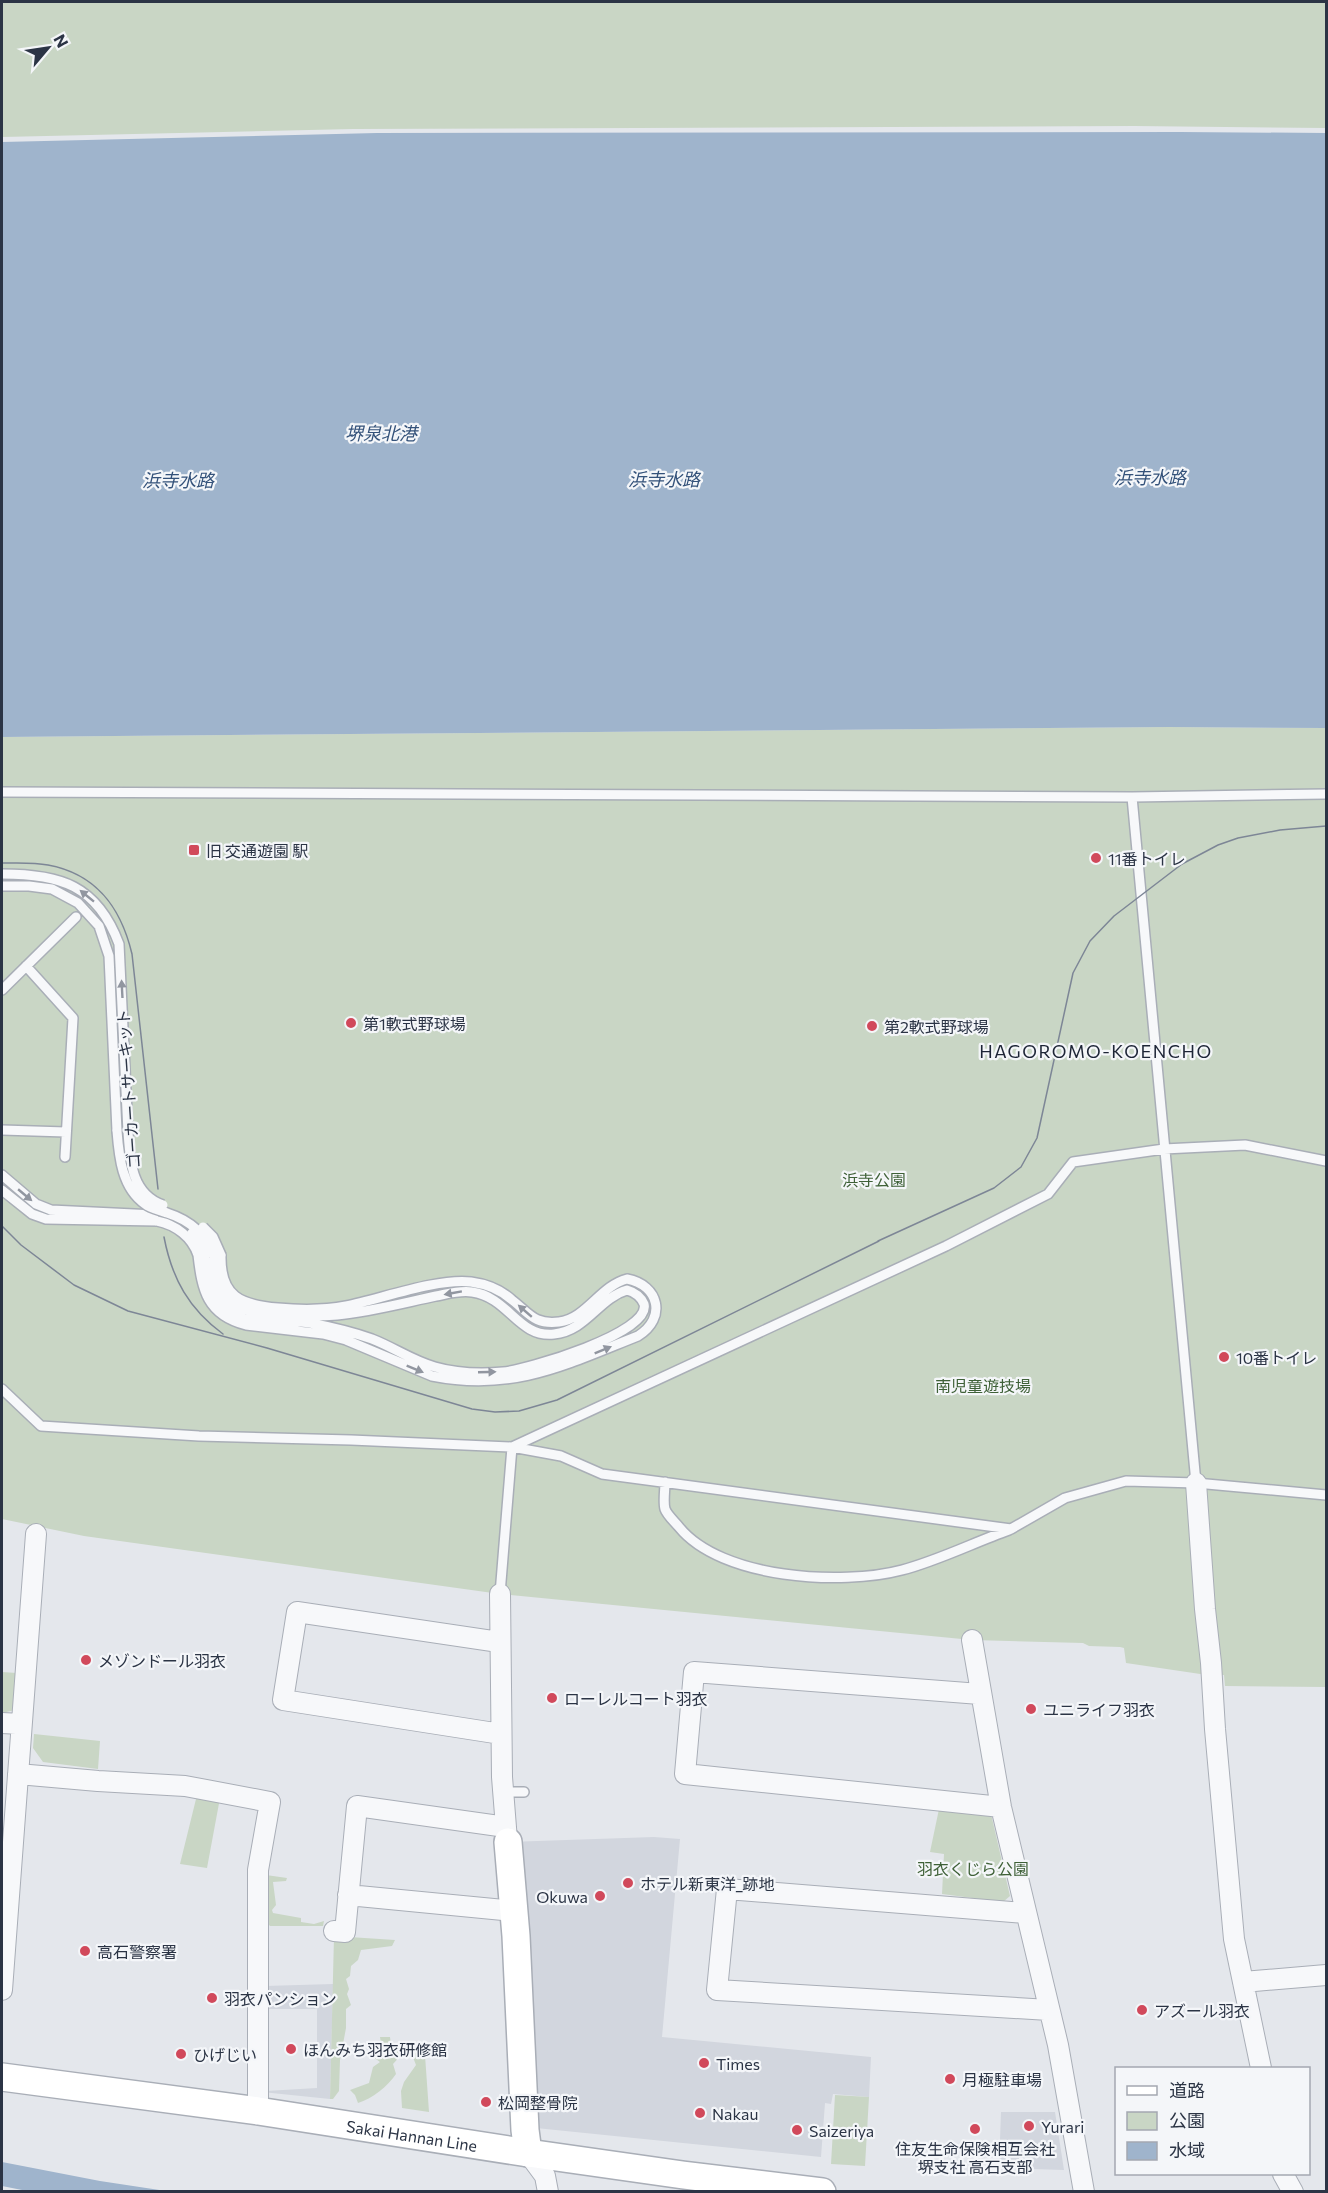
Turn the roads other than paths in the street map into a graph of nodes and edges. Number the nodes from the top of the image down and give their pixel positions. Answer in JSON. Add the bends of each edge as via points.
{"nodes":[{"id":1,"x":2,"y":792,"type":"edge"},
{"id":2,"x":1326,"y":794,"type":"edge"},
{"id":3,"x":1132,"y":797,"type":"junction"},
{"id":4,"x":2,"y":874,"type":"edge"},
{"id":5,"x":2,"y":886,"type":"edge"},
{"id":6,"x":76,"y":917,"type":"dead end"},
{"id":7,"x":26,"y":966,"type":"junction"},
{"id":8,"x":2,"y":990,"type":"edge"},
{"id":9,"x":2,"y":1130,"type":"edge"},
{"id":10,"x":66,"y":1132,"type":"junction"},
{"id":11,"x":1164,"y":1149,"type":"junction"},
{"id":12,"x":65,"y":1157,"type":"dead end"},
{"id":13,"x":1326,"y":1161,"type":"edge"},
{"id":14,"x":2,"y":1175,"type":"edge"},
{"id":15,"x":2,"y":1190,"type":"edge"},
{"id":16,"x":84,"y":1216,"type":"junction"},
{"id":17,"x":210,"y":1256,"type":"junction"},
{"id":18,"x":2,"y":1389,"type":"edge"},
{"id":19,"x":512,"y":1447,"type":"junction"},
{"id":20,"x":665,"y":1482,"type":"junction"},
{"id":21,"x":1196,"y":1484,"type":"junction"},
{"id":22,"x":1326,"y":1495,"type":"edge"},
{"id":23,"x":1011,"y":1529,"type":"junction"},
{"id":24,"x":36,"y":1534,"type":"dead end"},
{"id":25,"x":500,"y":1594,"type":"joint"},
{"id":26,"x":972,"y":1640,"type":"dead end"},
{"id":27,"x":499,"y":1642,"type":"junction"},
{"id":28,"x":980,"y":1694,"type":"junction"},
{"id":29,"x":2,"y":1723,"type":"edge"},
{"id":30,"x":21,"y":1724,"type":"junction"},
{"id":31,"x":501,"y":1734,"type":"junction"},
{"id":32,"x":18,"y":1774,"type":"junction"},
{"id":33,"x":503,"y":1792,"type":"junction"},
{"id":34,"x":524,"y":1792,"type":"dead end"},
{"id":35,"x":1001,"y":1807,"type":"junction"},
{"id":36,"x":507,"y":1835,"type":"junction"},
{"id":37,"x":348,"y":1895,"type":"junction"},
{"id":38,"x":514,"y":1911,"type":"junction"},
{"id":39,"x":1026,"y":1913,"type":"junction"},
{"id":40,"x":334,"y":1932,"type":"dead end"},
{"id":41,"x":1326,"y":1975,"type":"edge"},
{"id":42,"x":1243,"y":1982,"type":"junction"},
{"id":43,"x":2,"y":1990,"type":"edge"},
{"id":44,"x":1049,"y":2010,"type":"junction"},
{"id":45,"x":1261,"y":2067,"type":"edge"},
{"id":46,"x":2,"y":2077,"type":"edge"},
{"id":47,"x":258,"y":2110,"type":"junction"},
{"id":48,"x":528,"y":2153,"type":"junction"},
{"id":49,"x":1283,"y":2175,"type":"edge"},
{"id":50,"x":548,"y":2192,"type":"edge"},
{"id":51,"x":822,"y":2192,"type":"edge"},
{"id":52,"x":1084,"y":2192,"type":"edge"},
{"id":53,"x":1293,"y":2192,"type":"edge"}],
"edges":[{"from":1,"to":3,"type":"lane"},
{"from":2,"to":3,"type":"lane"},
{"from":3,"to":11,"type":"lane"},
{"from":17,"to":4,"type":"lane","name":"ゴーカートサーキット","one_way":true,"bridge":true,"via":[[213,1237],[184,1214],[154,1203],[139,1188],[134,1175],[129,1155],[119,944],[109,920],[89,897],[60,880],[42,875]]},
{"from":5,"to":17,"type":"lane","name":"ゴーカートサーキット","bridge":true,"via":[[52,889],[78,903],[99,926],[109,956],[117,1131],[126,1178],[146,1205],[181,1218],[206,1238]]},
{"from":6,"to":7,"type":"lane"},
{"from":7,"to":8,"type":"lane"},
{"from":7,"to":10,"type":"lane","via":[[73,1018]]},
{"from":9,"to":10,"type":"lane"},
{"from":10,"to":12,"type":"lane"},
{"from":11,"to":13,"type":"lane","via":[[1245,1145]]},
{"from":11,"to":19,"type":"lane","via":[[1073,1162],[1048,1194],[947,1245]]},
{"from":11,"to":21,"type":"lane"},
{"from":14,"to":16,"type":"lane","name":"ゴーカートサーキット","one_way":true,"via":[[36,1204]]},
{"from":15,"to":16,"type":"lane","name":"ゴーカートサーキット","via":[[32,1214],[46,1219]]},
{"from":16,"to":17,"type":"lane","name":"ゴーカートサーキット","bridge":true,"via":[[156,1218]]},
{"from":17,"to":17,"type":"lane","name":"ゴーカートサーキット","one_way":true,"via":[[202,1285],[216,1309],[234,1322],[323,1334],[446,1379],[499,1381],[555,1370],[638,1336],[649,1328],[656,1311],[651,1293],[643,1284],[627,1279],[609,1286],[573,1317],[557,1322],[532,1318],[497,1289],[468,1282],[435,1285],[343,1307],[254,1306],[239,1300],[228,1289]]},
{"from":18,"to":19,"type":"lane","via":[[41,1426]]},
{"from":19,"to":20,"type":"lane","via":[[561,1456],[602,1474]]},
{"from":19,"to":25,"type":"lane"},
{"from":20,"to":23,"type":"lane"},
{"from":20,"to":23,"type":"lane","via":[[665,1510],[684,1534],[704,1549],[751,1568],[801,1575],[853,1578],[902,1570]]},
{"from":21,"to":22,"type":"lane"},
{"from":21,"to":23,"type":"lane","via":[[1126,1481],[1065,1498]]},
{"from":21,"to":42,"type":"street","via":[[1225,1845],[1234,1939]]},
{"from":24,"to":30,"type":"street"},
{"from":25,"to":27,"type":"street"},
{"from":26,"to":28,"type":"street"},
{"from":27,"to":31,"type":"street"},
{"from":27,"to":31,"type":"street","via":[[297,1612],[283,1700]]},
{"from":28,"to":35,"type":"street"},
{"from":28,"to":35,"type":"street","via":[[694,1672],[685,1774]]},
{"from":29,"to":30,"type":"street"},
{"from":30,"to":32,"type":"street"},
{"from":31,"to":33,"type":"street"},
{"from":32,"to":43,"type":"street"},
{"from":32,"to":47,"type":"street","via":[[185,1786],[270,1802],[258,1870]]},
{"from":33,"to":34,"type":"lane"},
{"from":33,"to":36,"type":"street"},
{"from":35,"to":39,"type":"street"},
{"from":36,"to":37,"type":"street","via":[[357,1806]]},
{"from":36,"to":38,"type":"main road"},
{"from":37,"to":38,"type":"street"},
{"from":37,"to":40,"type":"street","via":[[345,1932]]},
{"from":38,"to":48,"type":"main road"},
{"from":39,"to":44,"type":"street"},
{"from":39,"to":44,"type":"street","via":[[727,1889],[717,1990]]},
{"from":41,"to":42,"type":"street"},
{"from":42,"to":45,"type":"street"},
{"from":44,"to":52,"type":"street"},
{"from":46,"to":47,"type":"main road","name":"Sakai Hannan Line"},
{"from":47,"to":48,"type":"main road","name":"Sakai Hannan Line"},
{"from":48,"to":50,"type":"street","via":[[545,2176]]},
{"from":48,"to":51,"type":"main road","name":"Sakai Hannan Line"},
{"from":49,"to":53,"type":"street"}]}
